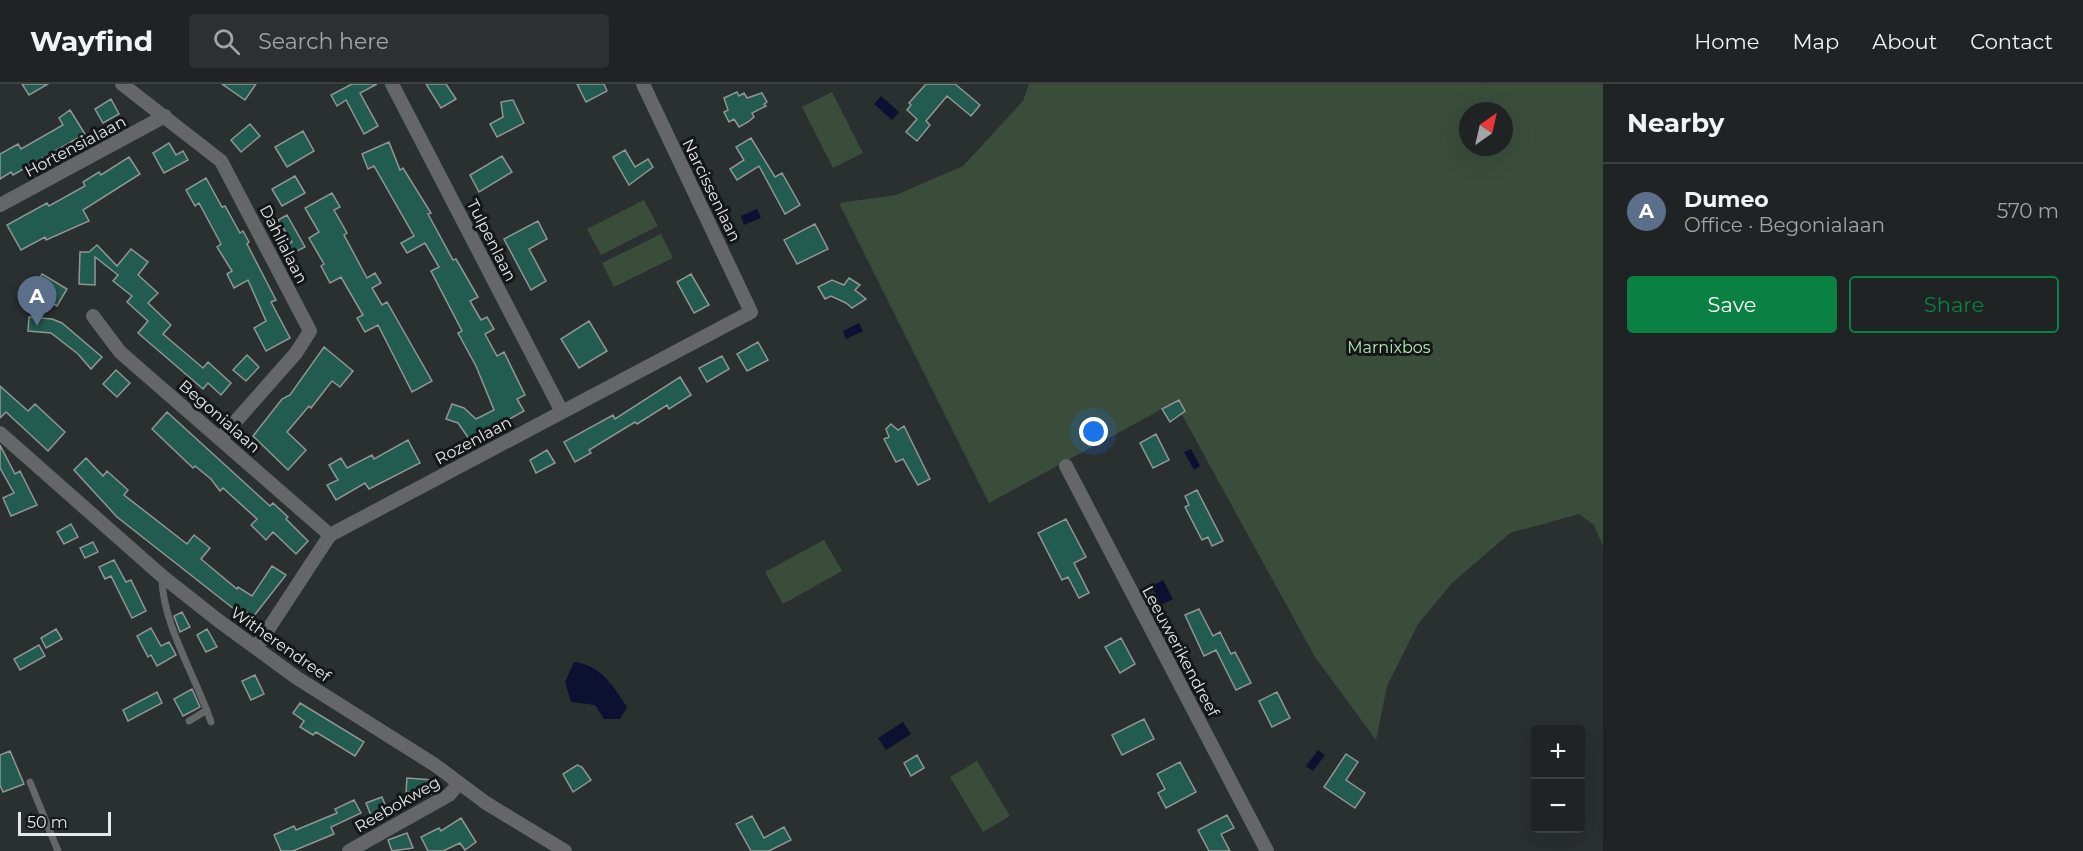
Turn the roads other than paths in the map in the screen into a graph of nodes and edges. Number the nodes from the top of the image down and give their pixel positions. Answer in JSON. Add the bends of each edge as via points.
{"nodes":[{"id":1,"x":122,"y":84,"type":"edge"},
{"id":2,"x":392,"y":84,"type":"edge"},
{"id":3,"x":643,"y":84,"type":"edge"},
{"id":4,"x":165,"y":116,"type":"junction"},
{"id":5,"x":0,"y":205,"type":"edge"},
{"id":6,"x":751,"y":312,"type":"joint"},
{"id":7,"x":93,"y":316,"type":"dead end"},
{"id":8,"x":562,"y":412,"type":"junction"},
{"id":9,"x":0,"y":433,"type":"edge"},
{"id":10,"x":221,"y":438,"type":"junction"},
{"id":11,"x":1066,"y":466,"type":"dead end"},
{"id":12,"x":330,"y":536,"type":"junction"},
{"id":13,"x":162,"y":576,"type":"junction"},
{"id":14,"x":256,"y":648,"type":"junction"},
{"id":15,"x":207,"y":710,"type":"junction"},
{"id":16,"x":189,"y":721,"type":"dead end"},
{"id":17,"x":211,"y":722,"type":"dead end"},
{"id":18,"x":30,"y":782,"type":"dead end"},
{"id":19,"x":459,"y":783,"type":"junction"},
{"id":20,"x":58,"y":851,"type":"edge"},
{"id":21,"x":349,"y":851,"type":"edge"},
{"id":22,"x":565,"y":851,"type":"edge"},
{"id":23,"x":1267,"y":851,"type":"edge"}],
"edges":[{"from":1,"to":4,"type":"street","name":"Dahlialaan"},
{"from":2,"to":8,"type":"street","name":"Tulpenlaan"},
{"from":3,"to":6,"type":"street","name":"Narcissenlaan"},
{"from":4,"to":5,"type":"street","name":"Hortensialaan"},
{"from":4,"to":10,"type":"street","name":"Dahlialaan","via":[[212,152],[228,171],[310,331],[296,353]]},
{"from":6,"to":8,"type":"street","name":"Rozenlaan"},
{"from":7,"to":10,"type":"street","name":"Begonialaan","via":[[120,352]]},
{"from":8,"to":12,"type":"street","name":"Rozenlaan"},
{"from":9,"to":13,"type":"street","name":"Witherendreef"},
{"from":10,"to":12,"type":"street","name":"Begonialaan"},
{"from":11,"to":23,"type":"street","name":"Leeuwerikendreef"},
{"from":12,"to":14,"type":"street","name":"Rozenlaan"},
{"from":13,"to":14,"type":"street","name":"Witherendreef"},
{"from":13,"to":15,"type":"lane","via":[[162,596]]},
{"from":14,"to":19,"type":"street","name":"Witherendreef"},
{"from":15,"to":16,"type":"lane"},
{"from":15,"to":17,"type":"lane"},
{"from":18,"to":20,"type":"lane"},
{"from":19,"to":21,"type":"street","name":"Reebokweg","via":[[449,795]]},
{"from":19,"to":22,"type":"street","name":"Witherendreef"}]}
